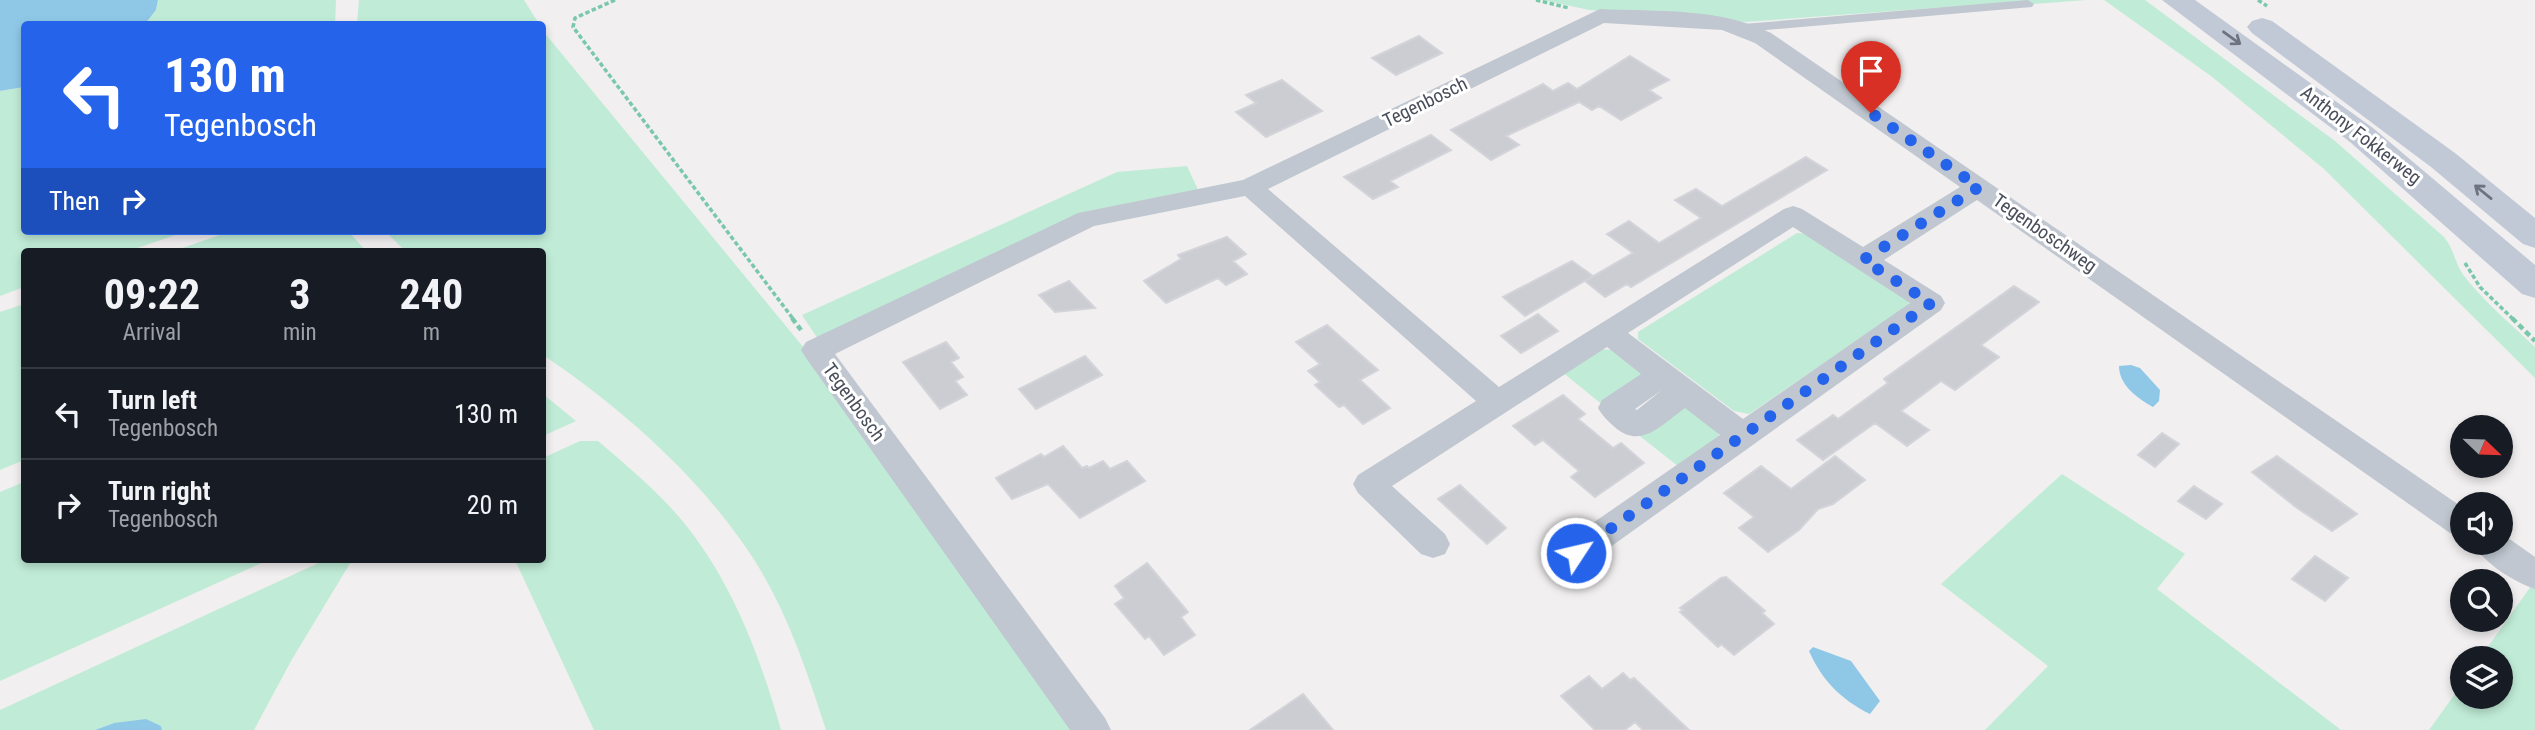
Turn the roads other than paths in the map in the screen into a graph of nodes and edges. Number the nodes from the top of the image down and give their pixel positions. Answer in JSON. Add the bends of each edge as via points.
{"nodes":[{"id":1,"x":2176,"y":0,"type":"edge"},
{"id":2,"x":2220,"y":0,"type":"edge"},
{"id":3,"x":2028,"y":4,"type":"dead end"},
{"id":4,"x":1600,"y":16,"type":"joint"},
{"id":5,"x":1743,"y":28,"type":"junction"},
{"id":6,"x":1250,"y":187,"type":"junction"},
{"id":7,"x":1979,"y":187,"type":"junction"},
{"id":8,"x":2535,"y":236,"type":"edge"},
{"id":9,"x":1863,"y":260,"type":"junction"},
{"id":10,"x":2535,"y":285,"type":"edge"},
{"id":11,"x":1608,"y":333,"type":"junction"},
{"id":12,"x":1497,"y":402,"type":"junction"},
{"id":13,"x":1743,"y":436,"type":"junction"},
{"id":14,"x":2450,"y":516,"type":"edge"},
{"id":15,"x":1433,"y":544,"type":"dead end"},
{"id":16,"x":1576,"y":553,"type":"dead end"},
{"id":17,"x":2507,"y":555,"type":"edge"},
{"id":18,"x":2535,"y":575,"type":"edge"},
{"id":19,"x":1092,"y":730,"type":"edge"}],
"edges":[{"from":1,"to":10,"type":"main road","name":"Anthony Fokkerweg","one_way":true,"via":[[2332,110],[2462,217]]},
{"from":8,"to":2,"type":"main road","name":"Anthony Fokkerweg","one_way":true,"via":[[2389,119]]},
{"from":3,"to":5,"type":"lane"},
{"from":4,"to":5,"type":"street","name":"Tegenboschweg"},
{"from":4,"to":6,"type":"street","name":"Tegenbosch"},
{"from":5,"to":7,"type":"street","name":"Tegenboschweg"},
{"from":6,"to":12,"type":"street"},
{"from":6,"to":19,"type":"street","name":"Tegenbosch","via":[[1087,219],[816,350]]},
{"from":7,"to":9,"type":"street"},
{"from":7,"to":14,"type":"street","name":"Tegenboschweg"},
{"from":9,"to":11,"type":"street","via":[[1793,215]]},
{"from":9,"to":13,"type":"street","via":[[1931,303]]},
{"from":11,"to":12,"type":"street"},
{"from":11,"to":13,"type":"street"},
{"from":12,"to":15,"type":"street","via":[[1369,484]]},
{"from":13,"to":16,"type":"street"},
{"from":17,"to":18,"type":"street"}]}
